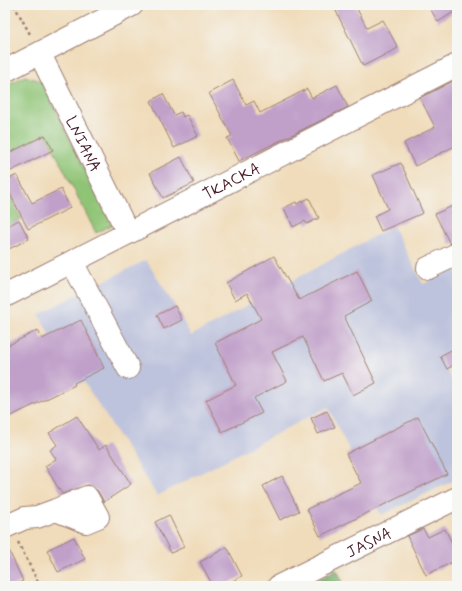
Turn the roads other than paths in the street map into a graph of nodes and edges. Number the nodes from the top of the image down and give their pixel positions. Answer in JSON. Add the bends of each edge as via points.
{"nodes":[{"id":1,"x":132,"y":5,"type":"edge"},
{"id":2,"x":40,"y":54,"type":"junction"},
{"id":3,"x":457,"y":65,"type":"edge"},
{"id":4,"x":5,"y":71,"type":"edge"},
{"id":5,"x":128,"y":233,"type":"junction"},
{"id":6,"x":457,"y":254,"type":"edge"},
{"id":7,"x":72,"y":262,"type":"junction"},
{"id":8,"x":428,"y":268,"type":"dead end"},
{"id":9,"x":5,"y":296,"type":"edge"},
{"id":10,"x":128,"y":368,"type":"dead end"},
{"id":11,"x":457,"y":498,"type":"edge"},
{"id":12,"x":56,"y":510,"type":"dead end"},
{"id":13,"x":14,"y":527,"type":"edge"},
{"id":14,"x":279,"y":586,"type":"edge"}],
"edges":[{"from":1,"to":2,"type":"street"},
{"from":2,"to":4,"type":"street"},
{"from":2,"to":5,"type":"street","name":"LNIANA"},
{"from":3,"to":5,"type":"street","name":"TKACKA"},
{"from":5,"to":7,"type":"street","name":"TKACKA"},
{"from":6,"to":8,"type":"street"},
{"from":7,"to":9,"type":"street","name":"TKACKA"},
{"from":7,"to":10,"type":"street"},
{"from":11,"to":14,"type":"street","name":"JASNA"},
{"from":12,"to":13,"type":"street"}]}
